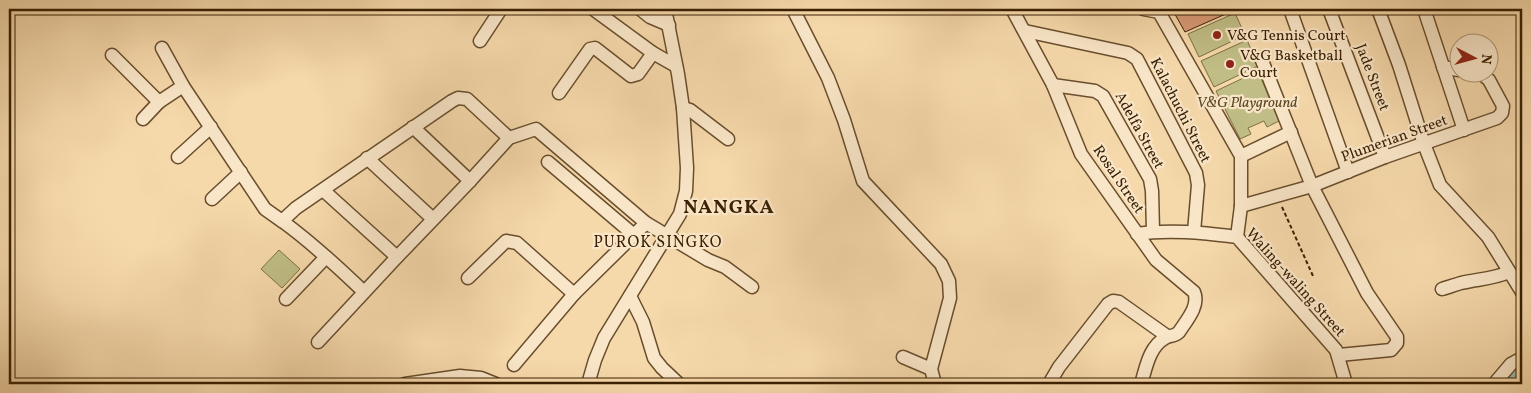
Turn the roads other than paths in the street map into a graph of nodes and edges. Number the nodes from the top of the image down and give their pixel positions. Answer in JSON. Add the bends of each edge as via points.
{"nodes":[{"id":1,"x":500,"y":9,"type":"edge"},
{"id":2,"x":593,"y":9,"type":"edge"},
{"id":3,"x":640,"y":9,"type":"edge"},
{"id":4,"x":665,"y":9,"type":"edge"},
{"id":5,"x":793,"y":9,"type":"edge"},
{"id":6,"x":1012,"y":9,"type":"edge"},
{"id":7,"x":1143,"y":9,"type":"edge"},
{"id":8,"x":1290,"y":9,"type":"edge"},
{"id":9,"x":1330,"y":9,"type":"edge"},
{"id":10,"x":1378,"y":9,"type":"edge"},
{"id":11,"x":1424,"y":9,"type":"edge"},
{"id":12,"x":1162,"y":11,"type":"edge"},
{"id":13,"x":669,"y":26,"type":"junction"},
{"id":14,"x":1025,"y":31,"type":"junction"},
{"id":15,"x":480,"y":41,"type":"dead end"},
{"id":16,"x":162,"y":48,"type":"dead end"},
{"id":17,"x":653,"y":54,"type":"junction"},
{"id":18,"x":112,"y":55,"type":"dead end"},
{"id":19,"x":1261,"y":58,"type":"dead end"},
{"id":20,"x":676,"y":66,"type":"junction"},
{"id":21,"x":1443,"y":67,"type":"junction"},
{"id":22,"x":1448,"y":68,"type":"edge"},
{"id":23,"x":1490,"y":82,"type":"edge"},
{"id":24,"x":1053,"y":85,"type":"junction"},
{"id":25,"x":183,"y":86,"type":"junction"},
{"id":26,"x":560,"y":93,"type":"dead end"},
{"id":27,"x":158,"y":102,"type":"junction"},
{"id":28,"x":682,"y":108,"type":"junction"},
{"id":29,"x":143,"y":119,"type":"dead end"},
{"id":30,"x":211,"y":127,"type":"junction"},
{"id":31,"x":413,"y":127,"type":"junction"},
{"id":32,"x":1464,"y":130,"type":"junction"},
{"id":33,"x":1291,"y":132,"type":"junction"},
{"id":34,"x":509,"y":138,"type":"junction"},
{"id":35,"x":728,"y":139,"type":"dead end"},
{"id":36,"x":1424,"y":144,"type":"junction"},
{"id":37,"x":1241,"y":156,"type":"junction"},
{"id":38,"x":178,"y":157,"type":"dead end"},
{"id":39,"x":1386,"y":157,"type":"junction"},
{"id":40,"x":368,"y":158,"type":"junction"},
{"id":41,"x":548,"y":162,"type":"dead end"},
{"id":42,"x":241,"y":172,"type":"junction"},
{"id":43,"x":1348,"y":172,"type":"junction"},
{"id":44,"x":470,"y":180,"type":"junction"},
{"id":45,"x":1312,"y":186,"type":"junction"},
{"id":46,"x":323,"y":190,"type":"junction"},
{"id":47,"x":212,"y":199,"type":"dead end"},
{"id":48,"x":1241,"y":206,"type":"junction"},
{"id":49,"x":433,"y":219,"type":"junction"},
{"id":50,"x":282,"y":221,"type":"junction"},
{"id":51,"x":646,"y":223,"type":"junction"},
{"id":52,"x":1153,"y":231,"type":"junction"},
{"id":53,"x":1194,"y":232,"type":"junction"},
{"id":54,"x":1137,"y":234,"type":"junction"},
{"id":55,"x":634,"y":235,"type":"junction"},
{"id":56,"x":668,"y":235,"type":"junction"},
{"id":57,"x":1237,"y":236,"type":"junction"},
{"id":58,"x":326,"y":257,"type":"junction"},
{"id":59,"x":396,"y":257,"type":"junction"},
{"id":60,"x":1509,"y":272,"type":"junction"},
{"id":61,"x":468,"y":278,"type":"dead end"},
{"id":62,"x":752,"y":287,"type":"dead end"},
{"id":63,"x":1442,"y":289,"type":"dead end"},
{"id":64,"x":364,"y":292,"type":"junction"},
{"id":65,"x":1522,"y":292,"type":"edge"},
{"id":66,"x":574,"y":294,"type":"junction"},
{"id":67,"x":630,"y":296,"type":"junction"},
{"id":68,"x":286,"y":299,"type":"dead end"},
{"id":69,"x":1166,"y":336,"type":"junction"},
{"id":70,"x":318,"y":342,"type":"dead end"},
{"id":71,"x":1338,"y":356,"type":"junction"},
{"id":72,"x":903,"y":357,"type":"dead end"},
{"id":73,"x":1522,"y":358,"type":"edge"},
{"id":74,"x":514,"y":365,"type":"dead end"},
{"id":75,"x":931,"y":369,"type":"junction"},
{"id":76,"x":591,"y":382,"type":"edge"},
{"id":77,"x":405,"y":384,"type":"edge"},
{"id":78,"x":496,"y":384,"type":"edge"},
{"id":79,"x":678,"y":384,"type":"edge"},
{"id":80,"x":935,"y":384,"type":"edge"},
{"id":81,"x":1049,"y":384,"type":"edge"},
{"id":82,"x":1141,"y":384,"type":"edge"},
{"id":83,"x":1346,"y":384,"type":"edge"},
{"id":84,"x":1494,"y":384,"type":"edge"}],
"edges":[{"from":1,"to":15,"type":"street"},
{"from":2,"to":17,"type":"street"},
{"from":3,"to":13,"type":"street"},
{"from":4,"to":13,"type":"street"},
{"from":5,"to":75,"type":"street","via":[[828,78],[863,181],[941,264],[949,281],[950,298]]},
{"from":6,"to":14,"type":"street","name":"Rosal Street"},
{"from":7,"to":12,"type":"street"},
{"from":8,"to":43,"type":"street"},
{"from":9,"to":39,"type":"street","name":"Jade Street"},
{"from":10,"to":36,"type":"street"},
{"from":11,"to":21,"type":"street"},
{"from":12,"to":37,"type":"street"},
{"from":13,"to":20,"type":"street"},
{"from":14,"to":24,"type":"street","name":"Rosal Street"},
{"from":14,"to":53,"type":"street","name":"Kalachuchi Street","via":[[1128,53],[1137,59],[1196,173]]},
{"from":16,"to":25,"type":"street"},
{"from":17,"to":20,"type":"street"},
{"from":17,"to":26,"type":"street","via":[[638,74],[631,76],[595,48],[590,49]]},
{"from":18,"to":27,"type":"street"},
{"from":19,"to":33,"type":"street"},
{"from":20,"to":28,"type":"street"},
{"from":21,"to":22,"type":"street"},
{"from":21,"to":32,"type":"street"},
{"from":23,"to":32,"type":"street","name":"Plumerian Street","via":[[1503,106],[1502,113],[1497,118]]},
{"from":24,"to":52,"type":"street","name":"Adelfa Street","via":[[1095,91],[1103,96],[1150,179]]},
{"from":24,"to":54,"type":"street","name":"Rosal Street","via":[[1081,154]]},
{"from":25,"to":27,"type":"street"},
{"from":25,"to":30,"type":"street"},
{"from":27,"to":29,"type":"street"},
{"from":28,"to":35,"type":"street","via":[[690,110]]},
{"from":28,"to":56,"type":"street","via":[[686,191],[680,214]]},
{"from":30,"to":38,"type":"street"},
{"from":30,"to":42,"type":"street"},
{"from":31,"to":34,"type":"street","via":[[452,101],[462,98]]},
{"from":31,"to":40,"type":"street"},
{"from":31,"to":44,"type":"street"},
{"from":32,"to":36,"type":"street","name":"Plumerian Street"},
{"from":33,"to":37,"type":"street"},
{"from":33,"to":45,"type":"street"},
{"from":34,"to":44,"type":"street"},
{"from":34,"to":51,"type":"street","via":[[536,129]]},
{"from":36,"to":39,"type":"street","name":"Plumerian Street"},
{"from":36,"to":60,"type":"street","via":[[1440,186],[1488,238]]},
{"from":37,"to":48,"type":"street"},
{"from":39,"to":43,"type":"street","name":"Plumerian Street"},
{"from":40,"to":46,"type":"street"},
{"from":40,"to":49,"type":"street"},
{"from":41,"to":55,"type":"street"},
{"from":42,"to":47,"type":"street"},
{"from":42,"to":50,"type":"street","via":[[265,209]]},
{"from":43,"to":45,"type":"street","name":"Plumerian Street"},
{"from":44,"to":49,"type":"street"},
{"from":45,"to":48,"type":"street","name":"Plumerian Street"},
{"from":45,"to":71,"type":"street","via":[[1367,293],[1397,337],[1397,343],[1391,350]]},
{"from":46,"to":50,"type":"street"},
{"from":46,"to":59,"type":"street"},
{"from":48,"to":57,"type":"street"},
{"from":49,"to":59,"type":"street"},
{"from":50,"to":58,"type":"street"},
{"from":51,"to":55,"type":"street"},
{"from":51,"to":56,"type":"street"},
{"from":52,"to":53,"type":"street","name":"Waling-waling Street"},
{"from":52,"to":54,"type":"street","name":"Waling-waling Street"},
{"from":53,"to":57,"type":"street","name":"Waling-waling Street"},
{"from":54,"to":69,"type":"street","name":"Rosal Street","via":[[1156,260],[1197,298],[1196,305],[1176,336]]},
{"from":55,"to":66,"type":"street"},
{"from":56,"to":62,"type":"street","via":[[725,267]]},
{"from":56,"to":67,"type":"street"},
{"from":57,"to":71,"type":"street","name":"Waling-waling Street"},
{"from":58,"to":64,"type":"street"},
{"from":58,"to":68,"type":"street"},
{"from":59,"to":64,"type":"street"},
{"from":60,"to":63,"type":"street"},
{"from":60,"to":65,"type":"street"},
{"from":61,"to":66,"type":"street","via":[[506,241],[517,243]]},
{"from":64,"to":70,"type":"street"},
{"from":66,"to":74,"type":"street"},
{"from":67,"to":76,"type":"street","via":[[604,338]]},
{"from":67,"to":79,"type":"street","via":[[643,322],[654,358]]},
{"from":69,"to":81,"type":"street","via":[[1113,301]]},
{"from":69,"to":82,"type":"street","via":[[1156,345],[1148,360]]},
{"from":71,"to":83,"type":"street","name":"Waling-waling Street"},
{"from":72,"to":75,"type":"street"},
{"from":73,"to":84,"type":"street","via":[[1511,364]]},
{"from":75,"to":80,"type":"street"},
{"from":77,"to":78,"type":"street","via":[[460,376],[481,378]]}]}
